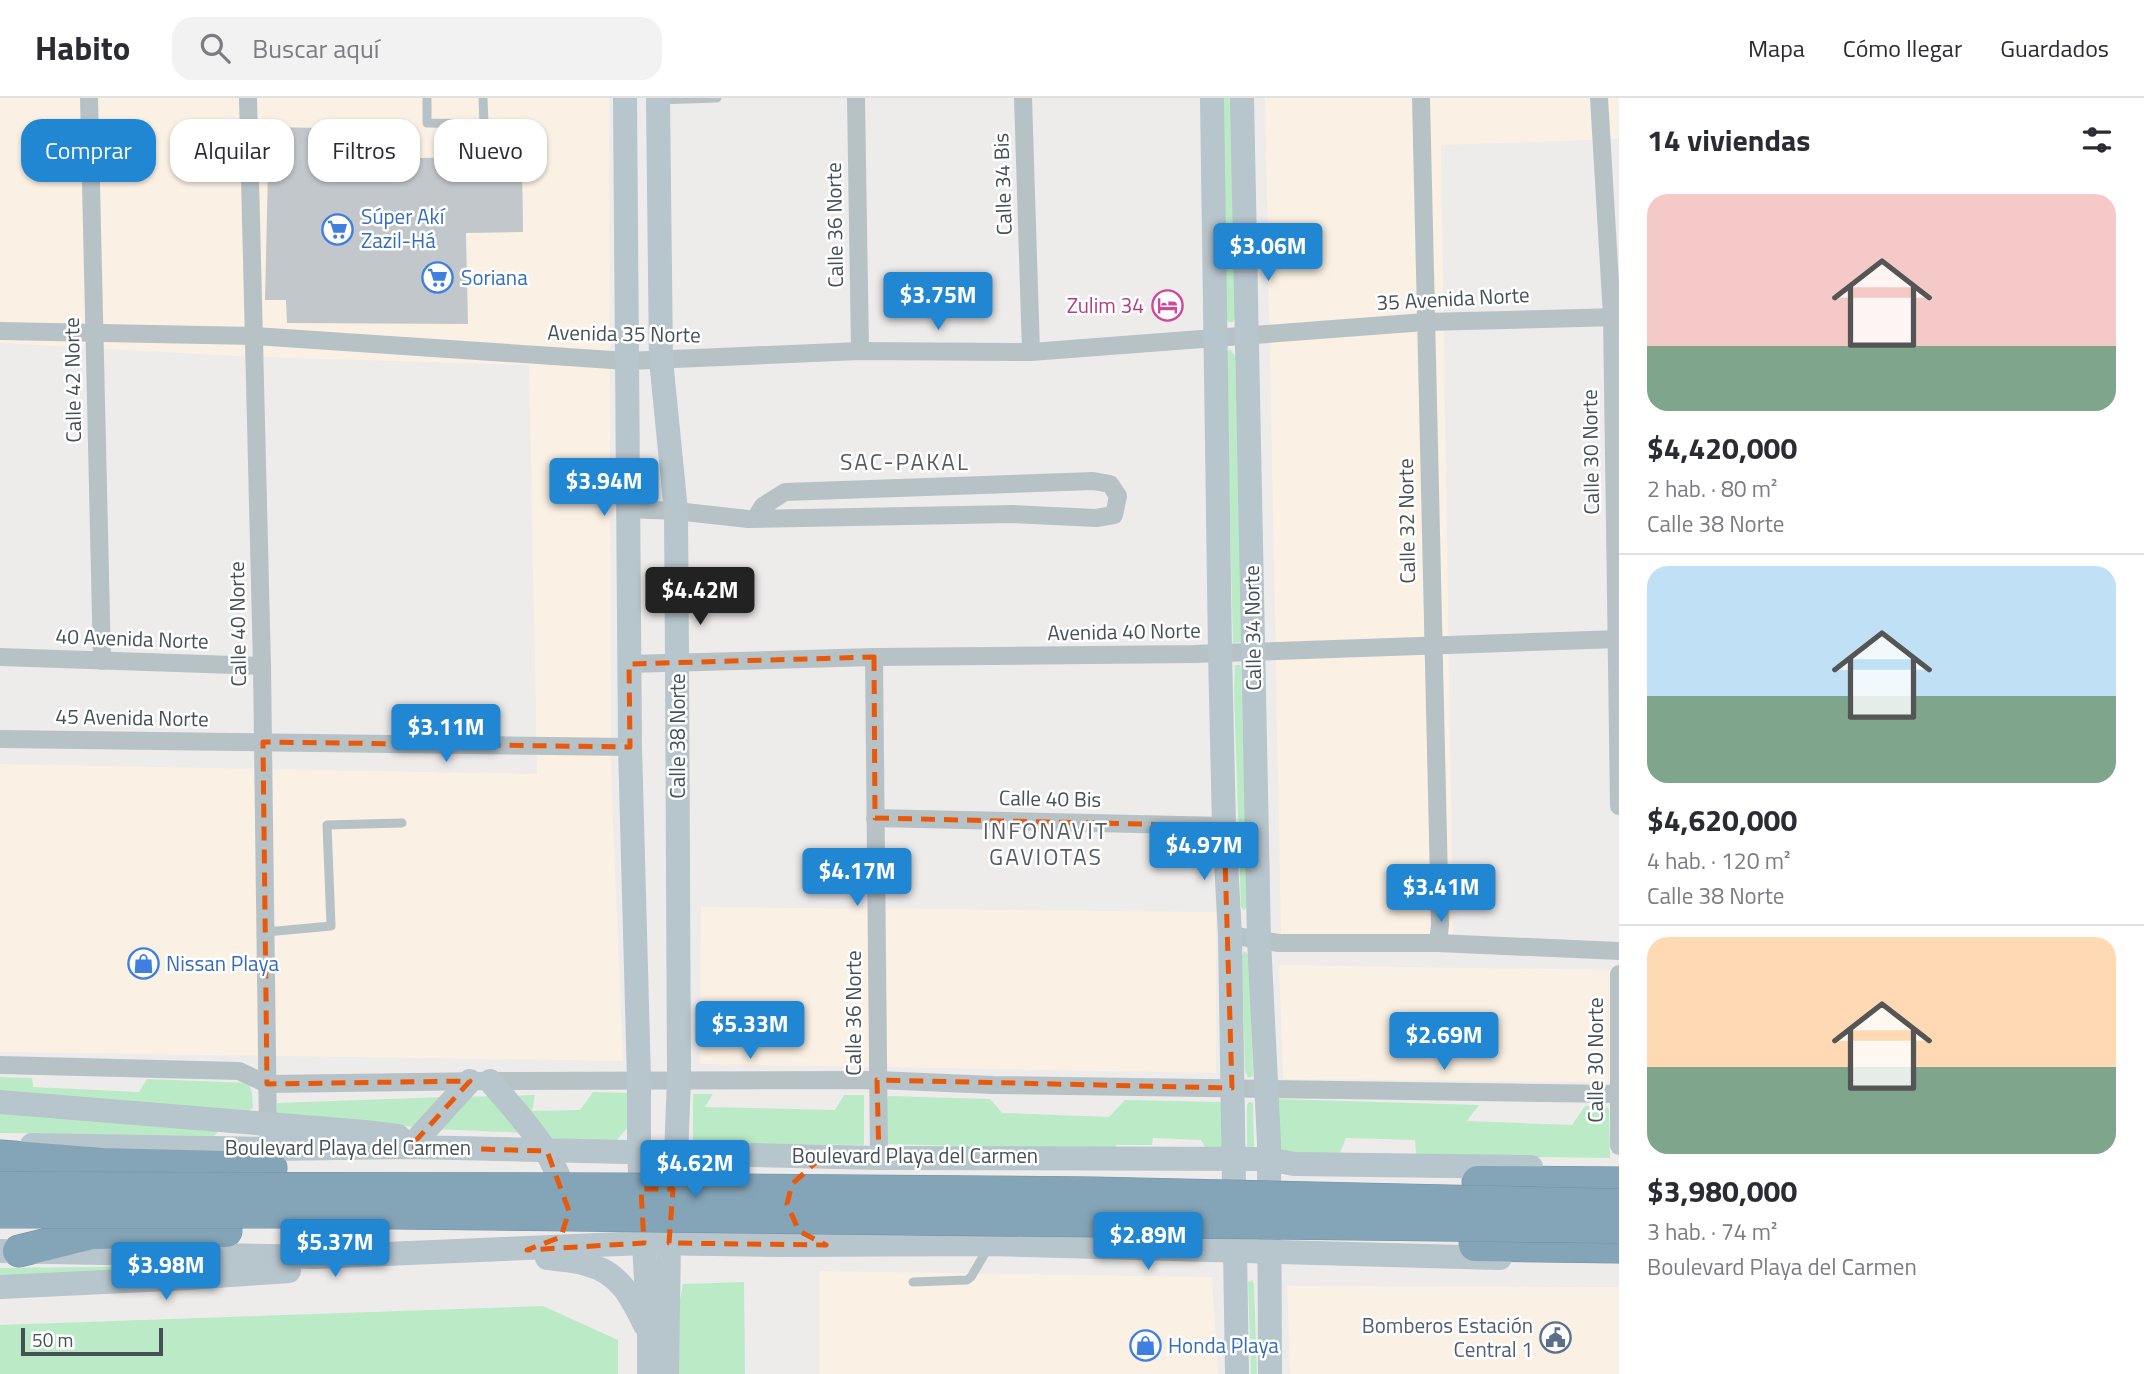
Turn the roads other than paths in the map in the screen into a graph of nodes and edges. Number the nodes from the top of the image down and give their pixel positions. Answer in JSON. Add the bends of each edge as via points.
{"nodes":[{"id":1,"x":89,"y":98,"type":"edge"},
{"id":2,"x":248,"y":98,"type":"edge"},
{"id":3,"x":427,"y":98,"type":"edge"},
{"id":4,"x":483,"y":98,"type":"edge"},
{"id":5,"x":625,"y":98,"type":"edge"},
{"id":6,"x":716,"y":98,"type":"edge"},
{"id":7,"x":856,"y":98,"type":"edge"},
{"id":8,"x":1023,"y":98,"type":"edge"},
{"id":9,"x":1212,"y":98,"type":"edge"},
{"id":10,"x":1242,"y":98,"type":"edge"},
{"id":11,"x":1421,"y":98,"type":"edge"},
{"id":12,"x":1599,"y":98,"type":"edge"},
{"id":13,"x":658,"y":99,"type":"edge"},
{"id":14,"x":1615,"y":316,"type":"edge"},
{"id":15,"x":1425,"y":321,"type":"junction"},
{"id":16,"x":0,"y":331,"type":"edge"},
{"id":17,"x":94,"y":333,"type":"junction"},
{"id":18,"x":1247,"y":335,"type":"junction"},
{"id":19,"x":255,"y":336,"type":"junction"},
{"id":20,"x":1217,"y":336,"type":"junction"},
{"id":21,"x":860,"y":351,"type":"junction"},
{"id":22,"x":1031,"y":352,"type":"junction"},
{"id":23,"x":661,"y":360,"type":"junction"},
{"id":24,"x":627,"y":361,"type":"junction"},
{"id":25,"x":627,"y":509,"type":"junction"},
{"id":26,"x":676,"y":511,"type":"junction"},
{"id":27,"x":755,"y":519,"type":"junction"},
{"id":28,"x":1617,"y":639,"type":"edge"},
{"id":29,"x":1432,"y":645,"type":"junction"},
{"id":30,"x":1253,"y":652,"type":"junction"},
{"id":31,"x":1220,"y":653,"type":"junction"},
{"id":32,"x":0,"y":657,"type":"edge"},
{"id":33,"x":874,"y":657,"type":"junction"},
{"id":34,"x":103,"y":661,"type":"junction"},
{"id":35,"x":677,"y":662,"type":"junction"},
{"id":36,"x":629,"y":664,"type":"junction"},
{"id":37,"x":262,"y":666,"type":"junction"},
{"id":38,"x":0,"y":739,"type":"edge"},
{"id":39,"x":263,"y":743,"type":"junction"},
{"id":40,"x":630,"y":747,"type":"junction"},
{"id":41,"x":1619,"y":806,"type":"edge"},
{"id":42,"x":875,"y":818,"type":"junction"},
{"id":43,"x":402,"y":823,"type":"dead end"},
{"id":44,"x":1224,"y":826,"type":"junction"},
{"id":45,"x":266,"y":932,"type":"junction"},
{"id":46,"x":1230,"y":935,"type":"junction"},
{"id":47,"x":1259,"y":940,"type":"junction"},
{"id":48,"x":1438,"y":943,"type":"junction"},
{"id":49,"x":1619,"y":951,"type":"edge"},
{"id":50,"x":1619,"y":974,"type":"edge"},
{"id":51,"x":0,"y":1065,"type":"edge"},
{"id":52,"x":639,"y":1080,"type":"junction"},
{"id":53,"x":679,"y":1080,"type":"junction"},
{"id":54,"x":877,"y":1080,"type":"junction"},
{"id":55,"x":480,"y":1081,"type":"junction"},
{"id":56,"x":267,"y":1084,"type":"junction"},
{"id":57,"x":1232,"y":1088,"type":"junction"},
{"id":58,"x":1268,"y":1089,"type":"junction"},
{"id":59,"x":1619,"y":1094,"type":"edge"},
{"id":60,"x":0,"y":1101,"type":"edge"},
{"id":61,"x":267,"y":1124,"type":"junction"},
{"id":62,"x":0,"y":1145,"type":"edge"},
{"id":63,"x":1619,"y":1146,"type":"edge"},
{"id":64,"x":410,"y":1147,"type":"junction"},
{"id":65,"x":547,"y":1151,"type":"junction"},
{"id":66,"x":639,"y":1154,"type":"junction"},
{"id":67,"x":676,"y":1154,"type":"junction"},
{"id":68,"x":824,"y":1155,"type":"junction"},
{"id":69,"x":0,"y":1156,"type":"edge"},
{"id":70,"x":269,"y":1158,"type":"junction"},
{"id":71,"x":878,"y":1158,"type":"junction"},
{"id":72,"x":1233,"y":1159,"type":"junction"},
{"id":73,"x":1269,"y":1159,"type":"junction"},
{"id":74,"x":1619,"y":1168,"type":"edge"},
{"id":75,"x":1619,"y":1183,"type":"edge"},
{"id":76,"x":0,"y":1188,"type":"edge"},
{"id":77,"x":1093,"y":1193,"type":"junction"},
{"id":78,"x":621,"y":1203,"type":"junction"},
{"id":79,"x":1619,"y":1205,"type":"edge"},
{"id":80,"x":0,"y":1212,"type":"edge"},
{"id":81,"x":1079,"y":1223,"type":"junction"},
{"id":82,"x":1619,"y":1227,"type":"edge"},
{"id":83,"x":669,"y":1243,"type":"junction"},
{"id":84,"x":644,"y":1244,"type":"junction"},
{"id":85,"x":990,"y":1244,"type":"junction"},
{"id":86,"x":826,"y":1245,"type":"junction"},
{"id":87,"x":1619,"y":1247,"type":"edge"},
{"id":88,"x":527,"y":1250,"type":"junction"},
{"id":89,"x":9,"y":1251,"type":"edge"},
{"id":90,"x":1234,"y":1251,"type":"junction"},
{"id":91,"x":1268,"y":1252,"type":"junction"},
{"id":92,"x":315,"y":1257,"type":"junction"},
{"id":93,"x":1619,"y":1262,"type":"edge"},
{"id":94,"x":913,"y":1282,"type":"dead end"},
{"id":95,"x":0,"y":1287,"type":"edge"},
{"id":96,"x":649,"y":1333,"type":"junction"},
{"id":97,"x":649,"y":1374,"type":"edge"},
{"id":98,"x":667,"y":1374,"type":"edge"},
{"id":99,"x":1237,"y":1374,"type":"edge"},
{"id":100,"x":1270,"y":1374,"type":"edge"}],
"edges":[{"from":1,"to":17,"type":"street","name":"Calle 42 Norte"},
{"from":2,"to":19,"type":"street","name":"Calle 40 Norte"},
{"from":3,"to":4,"type":"lane","via":[[427,124],[484,124]]},
{"from":5,"to":24,"type":"main road"},
{"from":6,"to":13,"type":"lane"},
{"from":7,"to":21,"type":"street","name":"Calle 36 Norte"},
{"from":8,"to":22,"type":"street","name":"Calle 34 Bis"},
{"from":9,"to":20,"type":"main road","name":"Calle 34 Norte"},
{"from":10,"to":18,"type":"main road","name":"Calle 34 Norte"},
{"from":11,"to":15,"type":"street","name":"Calle 32 Norte"},
{"from":12,"to":14,"type":"street","name":"Calle 30 Norte"},
{"from":13,"to":23,"type":"main road","name":"Calle 38 Norte"},
{"from":14,"to":15,"type":"street","name":"35 Avenida Norte"},
{"from":14,"to":28,"type":"street","name":"Calle 30 Norte"},
{"from":15,"to":18,"type":"street","name":"35 Avenida Norte"},
{"from":15,"to":29,"type":"street","name":"Calle 32 Norte"},
{"from":16,"to":17,"type":"street","name":"Avenida 35 Norte"},
{"from":17,"to":19,"type":"street","name":"Avenida 35 Norte"},
{"from":17,"to":34,"type":"street","name":"Calle 42 Norte"},
{"from":18,"to":20,"type":"street","name":"Avenida 35 Norte"},
{"from":18,"to":30,"type":"main road","name":"Calle 34 Norte"},
{"from":19,"to":24,"type":"street","name":"Avenida 35 Norte"},
{"from":19,"to":37,"type":"street","name":"Calle 40 Norte"},
{"from":20,"to":22,"type":"street","name":"Avenida 35 Norte"},
{"from":20,"to":31,"type":"main road","name":"Calle 34 Norte"},
{"from":21,"to":22,"type":"street","name":"Avenida 35 Norte"},
{"from":21,"to":23,"type":"street","name":"Avenida 35 Norte"},
{"from":23,"to":24,"type":"street","name":"Avenida 35 Norte"},
{"from":23,"to":26,"type":"main road","name":"Calle 38 Norte"},
{"from":24,"to":25,"type":"main road"},
{"from":25,"to":26,"type":"street"},
{"from":25,"to":36,"type":"main road"},
{"from":26,"to":27,"type":"street"},
{"from":26,"to":35,"type":"main road","name":"Calle 38 Norte"},
{"from":27,"to":27,"type":"street","via":[[1013,514],[1111,517],[1118,496],[1110,484],[1093,481],[785,492],[763,506]]},
{"from":28,"to":29,"type":"street","name":"Avenida 40 Norte"},
{"from":28,"to":41,"type":"street","name":"Calle 30 Norte"},
{"from":29,"to":30,"type":"street","name":"Avenida 40 Norte"},
{"from":29,"to":48,"type":"street","name":"Calle 32 Norte"},
{"from":30,"to":31,"type":"street","name":"Avenida 40 Norte"},
{"from":30,"to":47,"type":"main road","name":"Calle 34 Norte"},
{"from":31,"to":33,"type":"street","name":"Avenida 40 Norte"},
{"from":31,"to":44,"type":"main road","name":"Calle 34 Norte"},
{"from":32,"to":34,"type":"street","name":"40 Avenida Norte"},
{"from":33,"to":35,"type":"street","name":"Avenida 40 Norte"},
{"from":33,"to":42,"type":"street","name":"Calle 36 Norte"},
{"from":34,"to":37,"type":"street","name":"40 Avenida Norte"},
{"from":35,"to":36,"type":"street","name":"Avenida 40 Norte"},
{"from":35,"to":53,"type":"main road","name":"Calle 38 Norte"},
{"from":36,"to":40,"type":"main road"},
{"from":37,"to":39,"type":"street","name":"Calle 40 Norte"},
{"from":38,"to":39,"type":"street","name":"45 Avenida Norte"},
{"from":39,"to":40,"type":"street"},
{"from":39,"to":45,"type":"street","name":"Calle 40 Norte"},
{"from":40,"to":52,"type":"main road"},
{"from":42,"to":44,"type":"street","name":"Calle 40 Bis"},
{"from":42,"to":54,"type":"street","name":"Calle 36 Norte"},
{"from":43,"to":45,"type":"lane","via":[[327,825],[331,926]]},
{"from":44,"to":46,"type":"main road","name":"Calle 34 Norte"},
{"from":45,"to":56,"type":"street","name":"Calle 40 Norte"},
{"from":46,"to":47,"type":"street"},
{"from":46,"to":57,"type":"main road","name":"Calle 34 Norte"},
{"from":47,"to":48,"type":"street"},
{"from":47,"to":58,"type":"main road","name":"Calle 34 Norte"},
{"from":48,"to":49,"type":"street"},
{"from":50,"to":59,"type":"street","name":"Calle 30 Norte"},
{"from":51,"to":56,"type":"street","via":[[239,1071]]},
{"from":52,"to":53,"type":"street"},
{"from":52,"to":55,"type":"street"},
{"from":52,"to":66,"type":"main road"},
{"from":53,"to":54,"type":"street"},
{"from":53,"to":67,"type":"main road","name":"Calle 38 Norte"},
{"from":54,"to":57,"type":"street"},
{"from":54,"to":71,"type":"street","name":"Calle 36 Norte"},
{"from":55,"to":56,"type":"street"},
{"from":55,"to":64,"type":"main road"},
{"from":55,"to":65,"type":"main road"},
{"from":56,"to":61,"type":"street","name":"Calle 40 Norte"},
{"from":57,"to":58,"type":"street"},
{"from":57,"to":72,"type":"main road","name":"Calle 34 Norte"},
{"from":58,"to":59,"type":"street"},
{"from":58,"to":73,"type":"main road","name":"Calle 34 Norte"},
{"from":59,"to":63,"type":"street","name":"Calle 30 Norte"},
{"from":60,"to":61,"type":"main road"},
{"from":61,"to":64,"type":"main road","via":[[398,1136]]},
{"from":61,"to":70,"type":"street","name":"Calle 40 Norte"},
{"from":62,"to":70,"type":"main road","name":"Boulevard Playa del Carmen"},
{"from":64,"to":65,"type":"main road","name":"Boulevard Playa del Carmen"},
{"from":64,"to":70,"type":"main road","name":"Boulevard Playa del Carmen"},
{"from":65,"to":66,"type":"main road","name":"Boulevard Playa del Carmen"},
{"from":65,"to":88,"type":"main road","via":[[569,1211],[561,1237]]},
{"from":66,"to":67,"type":"main road","name":"Boulevard Playa del Carmen"},
{"from":66,"to":84,"type":"main road"},
{"from":67,"to":68,"type":"main road","name":"Boulevard Playa del Carmen"},
{"from":67,"to":83,"type":"main road","name":"Calle 38 Norte"},
{"from":68,"to":71,"type":"main road","name":"Boulevard Playa del Carmen"},
{"from":68,"to":86,"type":"main road","via":[[806,1166],[792,1184],[787,1203],[799,1231]]},
{"from":69,"to":70,"type":"highway","via":[[102,1164]]},
{"from":70,"to":78,"type":"highway","via":[[592,1179]]},
{"from":71,"to":72,"type":"main road","name":"Boulevard Playa del Carmen"},
{"from":72,"to":73,"type":"main road","name":"Boulevard Playa del Carmen"},
{"from":72,"to":90,"type":"main road","name":"Calle 34 Norte"},
{"from":73,"to":74,"type":"main road","name":"Boulevard Playa del Carmen","via":[[1294,1164]]},
{"from":73,"to":91,"type":"main road","name":"Calle 34 Norte"},
{"from":75,"to":77,"type":"highway","bridge":true,"via":[[1146,1179]]},
{"from":76,"to":78,"type":"highway","bridge":true},
{"from":77,"to":78,"type":"highway","bridge":true},
{"from":77,"to":79,"type":"highway","bridge":true},
{"from":78,"to":80,"type":"highway","bridge":true,"via":[[305,1212]]},
{"from":78,"to":81,"type":"highway","bridge":true},
{"from":78,"to":89,"type":"highway","bridge":true,"via":[[542,1231],[92,1233]]},
{"from":81,"to":82,"type":"highway","bridge":true},
{"from":81,"to":87,"type":"highway","via":[[1144,1236]]},
{"from":83,"to":84,"type":"main road"},
{"from":83,"to":86,"type":"main road"},
{"from":83,"to":98,"type":"main road","name":"Calle 38 Norte"},
{"from":84,"to":88,"type":"main road"},
{"from":84,"to":96,"type":"main road"},
{"from":85,"to":86,"type":"main road"},
{"from":85,"to":90,"type":"main road"},
{"from":85,"to":94,"type":"lane","via":[[967,1280]]},
{"from":88,"to":92,"type":"main road"},
{"from":88,"to":96,"type":"main road","via":[[603,1270],[628,1291]]},
{"from":89,"to":92,"type":"main road"},
{"from":90,"to":91,"type":"main road"},
{"from":90,"to":99,"type":"main road","name":"Calle 34 Norte"},
{"from":91,"to":93,"type":"main road"},
{"from":91,"to":100,"type":"main road","name":"Calle 34 Norte"},
{"from":92,"to":95,"type":"main road","via":[[293,1270]]},
{"from":96,"to":97,"type":"main road"}]}
